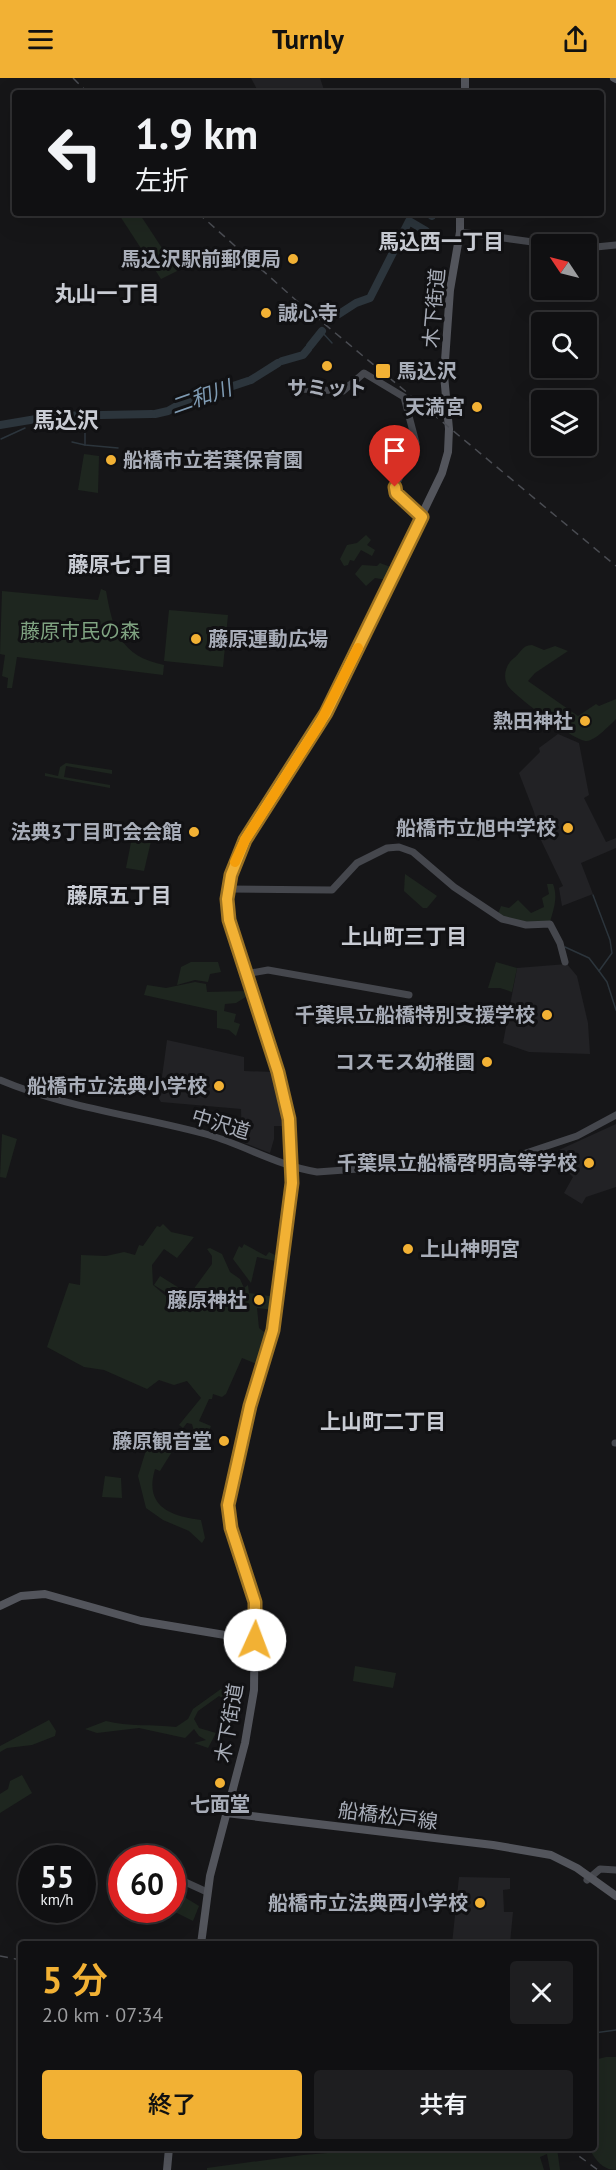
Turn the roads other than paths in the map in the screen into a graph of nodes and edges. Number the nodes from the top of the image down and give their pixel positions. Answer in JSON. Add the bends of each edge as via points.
{"nodes":[{"id":1,"x":460,"y":216,"type":"edge"},
{"id":2,"x":460,"y":232,"type":"junction"},
{"id":3,"x":531,"y":242,"type":"edge"},
{"id":4,"x":616,"y":245,"type":"edge"},
{"id":5,"x":597,"y":247,"type":"edge"},
{"id":6,"x":299,"y":389,"type":"dead end"},
{"id":7,"x":422,"y":517,"type":"junction"},
{"id":8,"x":228,"y":889,"type":"junction"},
{"id":9,"x":565,"y":962,"type":"dead end"},
{"id":10,"x":246,"y":974,"type":"junction"},
{"id":11,"x":409,"y":995,"type":"dead end"},
{"id":12,"x":0,"y":1080,"type":"edge"},
{"id":13,"x":616,"y":1115,"type":"edge"},
{"id":14,"x":292,"y":1167,"type":"junction"},
{"id":15,"x":0,"y":1606,"type":"edge"},
{"id":16,"x":255,"y":1640,"type":"junction"},
{"id":17,"x":226,"y":1813,"type":"junction"},
{"id":18,"x":616,"y":1870,"type":"edge"},
{"id":19,"x":588,"y":1878,"type":"junction"},
{"id":20,"x":186,"y":1882,"type":"edge"},
{"id":21,"x":207,"y":1892,"type":"junction"},
{"id":22,"x":616,"y":1896,"type":"edge"},
{"id":23,"x":616,"y":1902,"type":"edge"},
{"id":24,"x":201,"y":1941,"type":"edge"},
{"id":25,"x":169,"y":2151,"type":"edge"},
{"id":26,"x":167,"y":2170,"type":"edge"}],
"edges":[{"from":1,"to":2,"type":"main road","name":"木下街道"},
{"from":2,"to":3,"type":"street"},
{"from":2,"to":7,"type":"main road","name":"木下街道","via":[[451,284],[444,375],[448,447],[442,473]]},
{"from":4,"to":5,"type":"street"},
{"from":6,"to":7,"type":"street","via":[[343,391],[363,373],[404,397],[416,444],[394,489]]},
{"from":7,"to":8,"type":"main road","name":"木下街道","via":[[326,713],[245,840]]},
{"from":8,"to":9,"type":"street","via":[[332,890],[366,857],[387,848],[404,848],[502,919],[526,926],[550,924]]},
{"from":8,"to":10,"type":"main road","name":"木下街道","via":[[231,931]]},
{"from":10,"to":11,"type":"street","via":[[268,970]]},
{"from":10,"to":14,"type":"main road","name":"木下街道","via":[[278,1072],[289,1119]]},
{"from":12,"to":14,"type":"street","name":"中沢道","via":[[44,1096],[217,1138]]},
{"from":13,"to":14,"type":"street","name":"中沢道","via":[[578,1136],[512,1158],[326,1172]]},
{"from":14,"to":16,"type":"main road","name":"木下街道","via":[[276,1318],[246,1420],[228,1505],[231,1528],[255,1602]]},
{"from":15,"to":16,"type":"main road","via":[[21,1596],[45,1594],[141,1621]]},
{"from":16,"to":17,"type":"main road","name":"木下街道","via":[[252,1714]]},
{"from":17,"to":19,"type":"main road","name":"船橋松戸線","via":[[544,1854]]},
{"from":17,"to":21,"type":"main road","name":"木下街道"},
{"from":18,"to":19,"type":"street","via":[[600,1869]]},
{"from":19,"to":22,"type":"main road","name":"船橋松戸線"},
{"from":19,"to":23,"type":"main road","name":"船橋松戸線"},
{"from":20,"to":21,"type":"street"},
{"from":21,"to":24,"type":"main road","name":"木下街道"},
{"from":25,"to":26,"type":"main road"}]}
